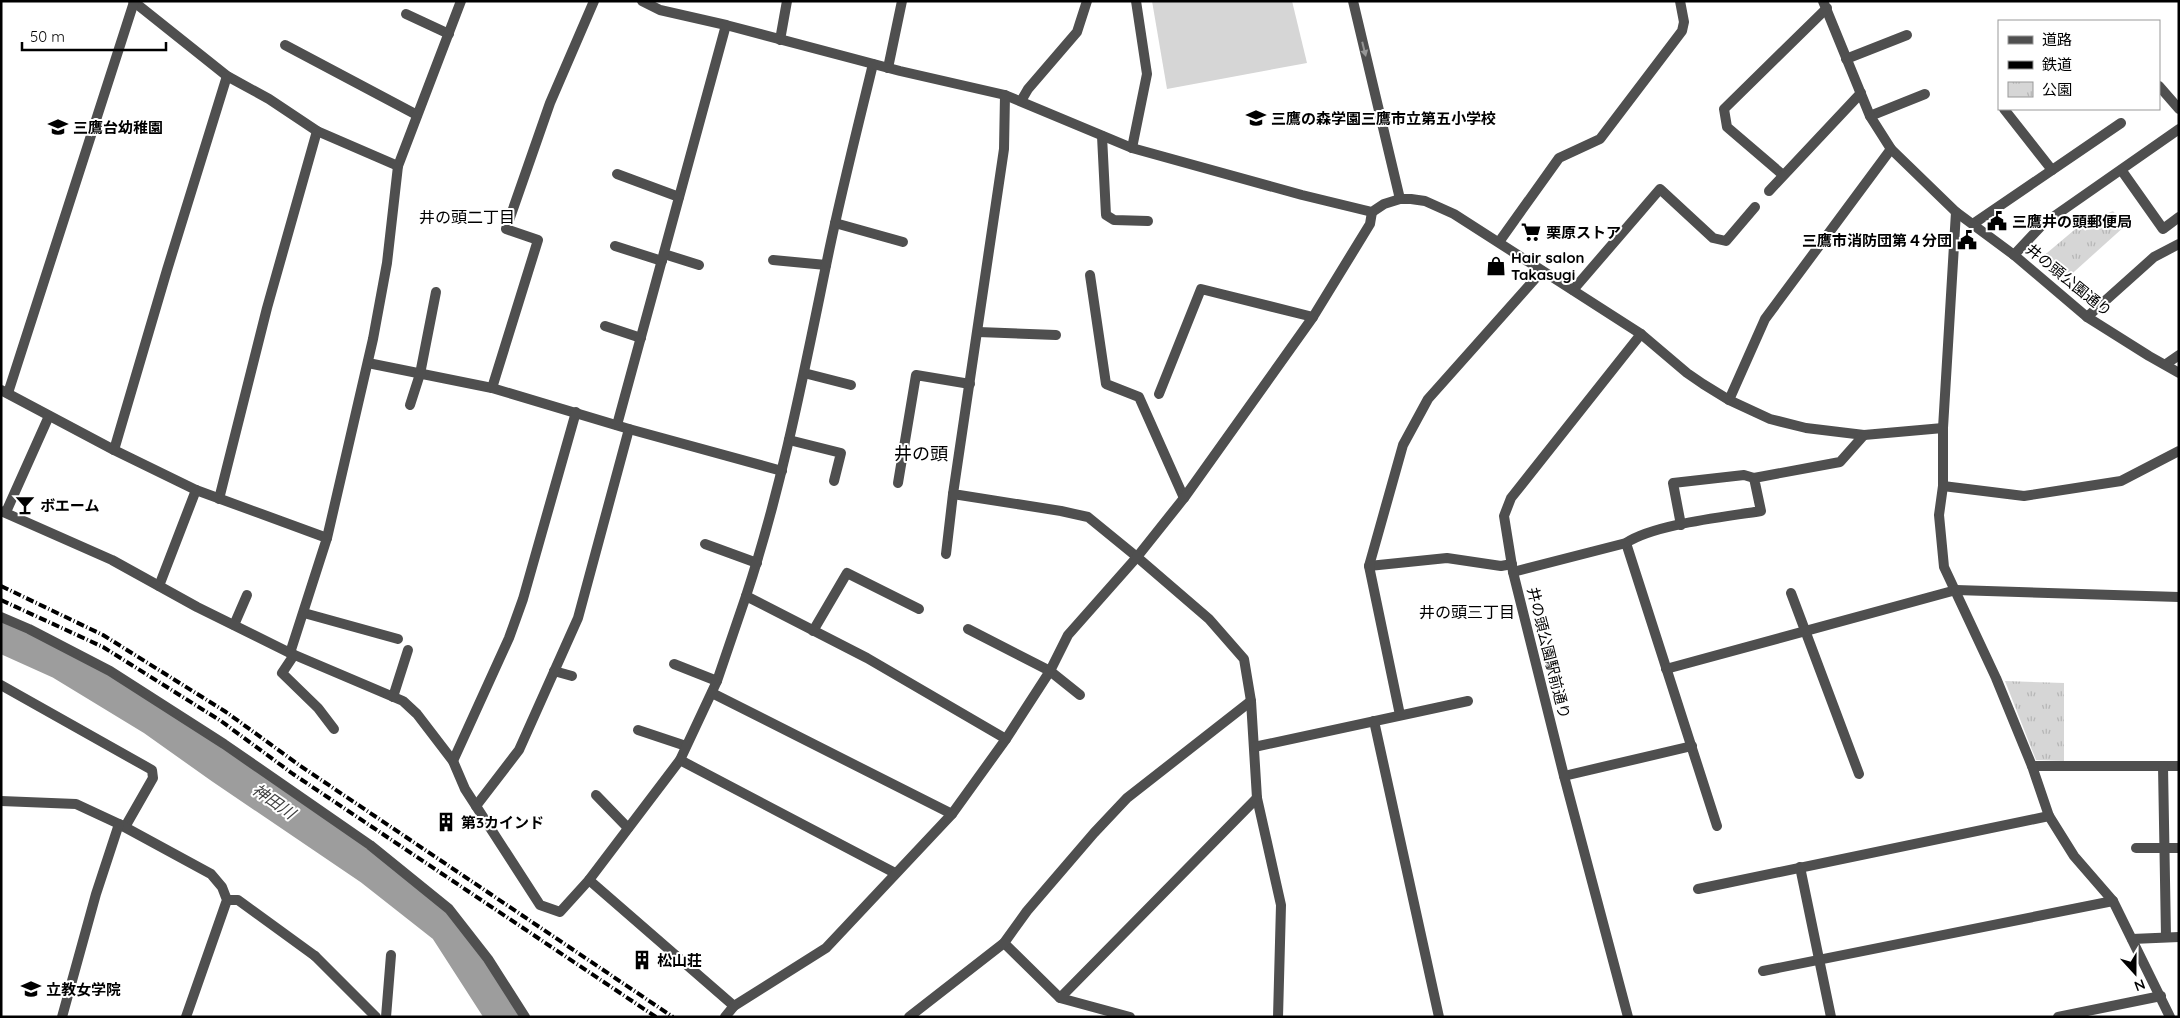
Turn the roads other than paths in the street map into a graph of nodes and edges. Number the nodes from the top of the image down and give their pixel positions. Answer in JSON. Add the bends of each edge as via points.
{"nodes":[{"id":1,"x":461,"y":1,"type":"edge"},
{"id":2,"x":594,"y":1,"type":"edge"},
{"id":3,"x":642,"y":1,"type":"edge"},
{"id":4,"x":787,"y":1,"type":"edge"},
{"id":5,"x":902,"y":1,"type":"edge"},
{"id":6,"x":1087,"y":1,"type":"edge"},
{"id":7,"x":1136,"y":1,"type":"edge"},
{"id":8,"x":1353,"y":1,"type":"edge"},
{"id":9,"x":1680,"y":1,"type":"edge"},
{"id":10,"x":134,"y":2,"type":"edge"},
{"id":11,"x":1825,"y":5,"type":"edge"},
{"id":12,"x":406,"y":14,"type":"dead end"},
{"id":13,"x":726,"y":25,"type":"junction"},
{"id":14,"x":449,"y":34,"type":"junction"},
{"id":15,"x":1906,"y":35,"type":"dead end"},
{"id":16,"x":780,"y":40,"type":"junction"},
{"id":17,"x":285,"y":45,"type":"dead end"},
{"id":18,"x":1846,"y":59,"type":"junction"},
{"id":19,"x":873,"y":64,"type":"junction"},
{"id":20,"x":888,"y":68,"type":"junction"},
{"id":21,"x":227,"y":76,"type":"junction"},
{"id":22,"x":2160,"y":87,"type":"edge"},
{"id":23,"x":1861,"y":93,"type":"junction"},
{"id":24,"x":1925,"y":94,"type":"dead end"},
{"id":25,"x":1005,"y":95,"type":"junction"},
{"id":26,"x":1021,"y":101,"type":"junction"},
{"id":27,"x":2179,"y":109,"type":"edge"},
{"id":28,"x":2005,"y":110,"type":"edge"},
{"id":29,"x":417,"y":115,"type":"junction"},
{"id":30,"x":1870,"y":116,"type":"junction"},
{"id":31,"x":2121,"y":123,"type":"dead end"},
{"id":32,"x":2179,"y":129,"type":"edge"},
{"id":33,"x":317,"y":131,"type":"junction"},
{"id":34,"x":1102,"y":136,"type":"junction"},
{"id":35,"x":1132,"y":148,"type":"junction"},
{"id":36,"x":1891,"y":149,"type":"junction"},
{"id":37,"x":398,"y":166,"type":"junction"},
{"id":38,"x":2052,"y":170,"type":"junction"},
{"id":39,"x":2122,"y":171,"type":"junction"},
{"id":40,"x":617,"y":174,"type":"dead end"},
{"id":41,"x":1783,"y":175,"type":"junction"},
{"id":42,"x":1769,"y":191,"type":"dead end"},
{"id":43,"x":679,"y":197,"type":"junction"},
{"id":44,"x":1400,"y":199,"type":"junction"},
{"id":45,"x":1755,"y":208,"type":"dead end"},
{"id":46,"x":1372,"y":212,"type":"junction"},
{"id":47,"x":1956,"y":212,"type":"junction"},
{"id":48,"x":2179,"y":218,"type":"edge"},
{"id":49,"x":1148,"y":222,"type":"dead end"},
{"id":50,"x":835,"y":223,"type":"junction"},
{"id":51,"x":1973,"y":224,"type":"junction"},
{"id":52,"x":903,"y":242,"type":"dead end"},
{"id":53,"x":1499,"y":242,"type":"junction"},
{"id":54,"x":2179,"y":244,"type":"edge"},
{"id":55,"x":615,"y":246,"type":"dead end"},
{"id":56,"x":2014,"y":256,"type":"junction"},
{"id":57,"x":663,"y":257,"type":"junction"},
{"id":58,"x":772,"y":260,"type":"dead end"},
{"id":59,"x":700,"y":265,"type":"dead end"},
{"id":60,"x":826,"y":265,"type":"junction"},
{"id":61,"x":1542,"y":271,"type":"junction"},
{"id":62,"x":1090,"y":275,"type":"dead end"},
{"id":63,"x":1573,"y":290,"type":"junction"},
{"id":64,"x":436,"y":292,"type":"dead end"},
{"id":65,"x":1313,"y":316,"type":"junction"},
{"id":66,"x":2087,"y":317,"type":"junction"},
{"id":67,"x":605,"y":326,"type":"dead end"},
{"id":68,"x":978,"y":332,"type":"junction"},
{"id":69,"x":1641,"y":334,"type":"junction"},
{"id":70,"x":1056,"y":335,"type":"dead end"},
{"id":71,"x":641,"y":338,"type":"junction"},
{"id":72,"x":2179,"y":355,"type":"edge"},
{"id":73,"x":368,"y":363,"type":"junction"},
{"id":74,"x":2166,"y":364,"type":"junction"},
{"id":75,"x":804,"y":373,"type":"junction"},
{"id":76,"x":2179,"y":373,"type":"edge"},
{"id":77,"x":420,"y":374,"type":"junction"},
{"id":78,"x":970,"y":384,"type":"junction"},
{"id":79,"x":851,"y":385,"type":"dead end"},
{"id":80,"x":492,"y":388,"type":"junction"},
{"id":81,"x":4,"y":392,"type":"edge"},
{"id":82,"x":1158,"y":394,"type":"dead end"},
{"id":83,"x":1729,"y":400,"type":"junction"},
{"id":84,"x":410,"y":405,"type":"dead end"},
{"id":85,"x":576,"y":412,"type":"junction"},
{"id":86,"x":49,"y":416,"type":"junction"},
{"id":87,"x":617,"y":426,"type":"junction"},
{"id":88,"x":1943,"y":428,"type":"junction"},
{"id":89,"x":629,"y":429,"type":"junction"},
{"id":90,"x":1864,"y":435,"type":"junction"},
{"id":91,"x":789,"y":440,"type":"junction"},
{"id":92,"x":114,"y":450,"type":"junction"},
{"id":93,"x":2179,"y":451,"type":"edge"},
{"id":94,"x":782,"y":471,"type":"junction"},
{"id":95,"x":1754,"y":478,"type":"junction"},
{"id":96,"x":834,"y":481,"type":"dead end"},
{"id":97,"x":898,"y":483,"type":"dead end"},
{"id":98,"x":1943,"y":486,"type":"junction"},
{"id":99,"x":196,"y":490,"type":"junction"},
{"id":100,"x":953,"y":494,"type":"junction"},
{"id":101,"x":1184,"y":498,"type":"junction"},
{"id":102,"x":219,"y":499,"type":"junction"},
{"id":103,"x":3,"y":512,"type":"edge"},
{"id":104,"x":1681,"y":525,"type":"junction"},
{"id":105,"x":327,"y":538,"type":"junction"},
{"id":106,"x":1626,"y":543,"type":"junction"},
{"id":107,"x":705,"y":544,"type":"dead end"},
{"id":108,"x":946,"y":554,"type":"dead end"},
{"id":109,"x":1137,"y":557,"type":"junction"},
{"id":110,"x":757,"y":563,"type":"junction"},
{"id":111,"x":1369,"y":566,"type":"junction"},
{"id":112,"x":1513,"y":568,"type":"junction"},
{"id":113,"x":159,"y":586,"type":"junction"},
{"id":114,"x":1956,"y":590,"type":"junction"},
{"id":115,"x":1791,"y":594,"type":"dead end"},
{"id":116,"x":247,"y":595,"type":"dead end"},
{"id":117,"x":746,"y":596,"type":"junction"},
{"id":118,"x":2179,"y":597,"type":"edge"},
{"id":119,"x":920,"y":609,"type":"dead end"},
{"id":120,"x":304,"y":613,"type":"junction"},
{"id":121,"x":1,"y":617,"type":"edge"},
{"id":122,"x":234,"y":625,"type":"junction"},
{"id":123,"x":968,"y":629,"type":"dead end"},
{"id":124,"x":813,"y":631,"type":"junction"},
{"id":125,"x":1806,"y":631,"type":"junction"},
{"id":126,"x":398,"y":639,"type":"dead end"},
{"id":127,"x":408,"y":650,"type":"dead end"},
{"id":128,"x":292,"y":654,"type":"junction"},
{"id":129,"x":674,"y":664,"type":"dead end"},
{"id":130,"x":1666,"y":669,"type":"junction"},
{"id":131,"x":554,"y":671,"type":"junction"},
{"id":132,"x":1050,"y":671,"type":"junction"},
{"id":133,"x":572,"y":676,"type":"dead end"},
{"id":134,"x":717,"y":681,"type":"junction"},
{"id":135,"x":1,"y":686,"type":"edge"},
{"id":136,"x":712,"y":693,"type":"junction"},
{"id":137,"x":1080,"y":695,"type":"dead end"},
{"id":138,"x":393,"y":697,"type":"junction"},
{"id":139,"x":1468,"y":700,"type":"dead end"},
{"id":140,"x":1251,"y":701,"type":"junction"},
{"id":141,"x":1400,"y":715,"type":"junction"},
{"id":142,"x":1374,"y":721,"type":"junction"},
{"id":143,"x":334,"y":729,"type":"dead end"},
{"id":144,"x":638,"y":730,"type":"dead end"},
{"id":145,"x":1006,"y":739,"type":"junction"},
{"id":146,"x":686,"y":746,"type":"junction"},
{"id":147,"x":1692,"y":746,"type":"junction"},
{"id":148,"x":1254,"y":747,"type":"junction"},
{"id":149,"x":680,"y":760,"type":"junction"},
{"id":150,"x":452,"y":761,"type":"junction"},
{"id":151,"x":2032,"y":766,"type":"junction"},
{"id":152,"x":2163,"y":766,"type":"junction"},
{"id":153,"x":2179,"y":766,"type":"edge"},
{"id":154,"x":1859,"y":774,"type":"dead end"},
{"id":155,"x":1564,"y":776,"type":"junction"},
{"id":156,"x":596,"y":795,"type":"dead end"},
{"id":157,"x":1257,"y":798,"type":"junction"},
{"id":158,"x":1,"y":802,"type":"edge"},
{"id":159,"x":476,"y":806,"type":"junction"},
{"id":160,"x":952,"y":814,"type":"junction"},
{"id":161,"x":2049,"y":816,"type":"junction"},
{"id":162,"x":122,"y":826,"type":"junction"},
{"id":163,"x":1717,"y":826,"type":"dead end"},
{"id":164,"x":628,"y":828,"type":"junction"},
{"id":165,"x":2136,"y":848,"type":"dead end"},
{"id":166,"x":2165,"y":848,"type":"junction"},
{"id":167,"x":2179,"y":848,"type":"edge"},
{"id":168,"x":1800,"y":868,"type":"junction"},
{"id":169,"x":895,"y":873,"type":"junction"},
{"id":170,"x":589,"y":880,"type":"junction"},
{"id":171,"x":1698,"y":889,"type":"dead end"},
{"id":172,"x":226,"y":900,"type":"junction"},
{"id":173,"x":2113,"y":901,"type":"junction"},
{"id":174,"x":2166,"y":937,"type":"junction"},
{"id":175,"x":2179,"y":937,"type":"edge"},
{"id":176,"x":2132,"y":938,"type":"junction"},
{"id":177,"x":1004,"y":943,"type":"junction"},
{"id":178,"x":392,"y":955,"type":"dead end"},
{"id":179,"x":1819,"y":960,"type":"junction"},
{"id":180,"x":1763,"y":971,"type":"dead end"},
{"id":181,"x":2161,"y":996,"type":"junction"},
{"id":182,"x":1060,"y":998,"type":"junction"},
{"id":183,"x":734,"y":1006,"type":"junction"},
{"id":184,"x":1127,"y":1016,"type":"edge"},
{"id":185,"x":62,"y":1017,"type":"edge"},
{"id":186,"x":186,"y":1017,"type":"edge"},
{"id":187,"x":376,"y":1017,"type":"edge"},
{"id":188,"x":386,"y":1017,"type":"edge"},
{"id":189,"x":525,"y":1017,"type":"edge"},
{"id":190,"x":725,"y":1017,"type":"edge"},
{"id":191,"x":909,"y":1017,"type":"edge"},
{"id":192,"x":1278,"y":1017,"type":"edge"},
{"id":193,"x":1439,"y":1017,"type":"edge"},
{"id":194,"x":1628,"y":1017,"type":"edge"},
{"id":195,"x":1831,"y":1017,"type":"edge"},
{"id":196,"x":2058,"y":1017,"type":"edge"},
{"id":197,"x":2170,"y":1017,"type":"edge"}],
"edges":[{"from":1,"to":14,"type":"street"},
{"from":2,"to":80,"type":"street","via":[[550,103],[506,229],[538,240]]},
{"from":3,"to":13,"type":"street","via":[[660,10]]},
{"from":4,"to":16,"type":"street"},
{"from":5,"to":20,"type":"street"},
{"from":6,"to":26,"type":"street","via":[[1077,32]]},
{"from":7,"to":35,"type":"street","via":[[1147,74]]},
{"from":8,"to":44,"type":"street","one_way":true},
{"from":9,"to":53,"type":"street","via":[[1684,22],[1676,39],[1600,140],[1559,158]]},
{"from":10,"to":21,"type":"street"},
{"from":10,"to":81,"type":"street"},
{"from":11,"to":18,"type":"street","name":"井の頭公園通り"},
{"from":11,"to":41,"type":"street","via":[[1724,109],[1727,127]]},
{"from":12,"to":14,"type":"street"},
{"from":13,"to":16,"type":"street"},
{"from":13,"to":43,"type":"street"},
{"from":14,"to":29,"type":"street"},
{"from":15,"to":18,"type":"street"},
{"from":16,"to":19,"type":"street"},
{"from":17,"to":29,"type":"street"},
{"from":18,"to":23,"type":"street","name":"井の頭公園通り"},
{"from":19,"to":20,"type":"street"},
{"from":19,"to":50,"type":"street"},
{"from":20,"to":25,"type":"street"},
{"from":21,"to":33,"type":"street"},
{"from":21,"to":92,"type":"street"},
{"from":22,"to":27,"type":"street"},
{"from":23,"to":30,"type":"street","name":"井の頭公園通り"},
{"from":23,"to":41,"type":"street"},
{"from":24,"to":30,"type":"street"},
{"from":25,"to":26,"type":"street"},
{"from":25,"to":68,"type":"street","via":[[1004,149]]},
{"from":26,"to":34,"type":"street"},
{"from":28,"to":38,"type":"street"},
{"from":29,"to":37,"type":"street"},
{"from":30,"to":36,"type":"street","name":"井の頭公園通り"},
{"from":31,"to":38,"type":"street"},
{"from":32,"to":39,"type":"street"},
{"from":33,"to":37,"type":"street"},
{"from":33,"to":102,"type":"street","via":[[267,308]]},
{"from":34,"to":35,"type":"street"},
{"from":34,"to":49,"type":"street","via":[[1106,215],[1114,220]]},
{"from":35,"to":46,"type":"street"},
{"from":36,"to":47,"type":"street","name":"井の頭公園通り"},
{"from":36,"to":83,"type":"street","via":[[1765,319]]},
{"from":37,"to":73,"type":"street","via":[[387,263]]},
{"from":38,"to":51,"type":"street"},
{"from":39,"to":48,"type":"street","via":[[2163,229]]},
{"from":39,"to":56,"type":"street","via":[[2043,224]]},
{"from":40,"to":43,"type":"street"},
{"from":41,"to":42,"type":"street"},
{"from":43,"to":57,"type":"street"},
{"from":44,"to":46,"type":"street"},
{"from":44,"to":53,"type":"street","via":[[1432,204]]},
{"from":45,"to":63,"type":"street","via":[[1726,241],[1713,238],[1660,189]]},
{"from":46,"to":65,"type":"street","via":[[1370,224]]},
{"from":47,"to":51,"type":"street","name":"井の頭公園通り"},
{"from":47,"to":88,"type":"street"},
{"from":50,"to":52,"type":"street"},
{"from":50,"to":60,"type":"street"},
{"from":51,"to":56,"type":"street","name":"井の頭公園通り"},
{"from":53,"to":61,"type":"street"},
{"from":54,"to":66,"type":"street","via":[[2154,257]]},
{"from":55,"to":57,"type":"street"},
{"from":56,"to":66,"type":"street","name":"井の頭公園通り"},
{"from":57,"to":59,"type":"street"},
{"from":57,"to":71,"type":"street"},
{"from":58,"to":60,"type":"street"},
{"from":60,"to":75,"type":"street"},
{"from":61,"to":63,"type":"street"},
{"from":61,"to":111,"type":"street","via":[[1428,399],[1403,445]]},
{"from":62,"to":101,"type":"street","via":[[1106,384],[1139,397]]},
{"from":63,"to":69,"type":"street"},
{"from":64,"to":77,"type":"street"},
{"from":65,"to":82,"type":"street","via":[[1201,289]]},
{"from":65,"to":101,"type":"street"},
{"from":66,"to":74,"type":"street","name":"井の頭公園通り"},
{"from":67,"to":71,"type":"street"},
{"from":68,"to":70,"type":"street"},
{"from":68,"to":78,"type":"street"},
{"from":69,"to":83,"type":"street","via":[[1687,373]]},
{"from":69,"to":112,"type":"street","name":"井の頭公園駅前通り","via":[[1511,498],[1504,516]]},
{"from":71,"to":87,"type":"street"},
{"from":72,"to":74,"type":"street"},
{"from":73,"to":77,"type":"street"},
{"from":73,"to":105,"type":"street"},
{"from":74,"to":76,"type":"street","name":"井の頭公園通り"},
{"from":75,"to":79,"type":"street"},
{"from":75,"to":91,"type":"street"},
{"from":77,"to":80,"type":"street"},
{"from":77,"to":84,"type":"street"},
{"from":78,"to":97,"type":"street","via":[[916,375]]},
{"from":78,"to":100,"type":"street"},
{"from":80,"to":85,"type":"street"},
{"from":81,"to":86,"type":"street"},
{"from":83,"to":90,"type":"street","via":[[1770,419],[1806,428]]},
{"from":85,"to":87,"type":"street"},
{"from":85,"to":150,"type":"street","via":[[523,599],[509,638]]},
{"from":86,"to":92,"type":"street"},
{"from":86,"to":103,"type":"street"},
{"from":87,"to":89,"type":"street"},
{"from":88,"to":90,"type":"street"},
{"from":88,"to":98,"type":"street"},
{"from":89,"to":94,"type":"street"},
{"from":89,"to":131,"type":"street","via":[[578,618]]},
{"from":90,"to":95,"type":"street","via":[[1840,462]]},
{"from":91,"to":94,"type":"street"},
{"from":91,"to":96,"type":"street","via":[[841,453]]},
{"from":92,"to":99,"type":"street"},
{"from":93,"to":98,"type":"street","via":[[2121,481],[2024,496]]},
{"from":94,"to":110,"type":"street"},
{"from":95,"to":104,"type":"street","via":[[1761,511]]},
{"from":95,"to":104,"type":"street","via":[[1744,475],[1673,483]]},
{"from":98,"to":114,"type":"street","via":[[1938,515],[1944,567]]},
{"from":99,"to":102,"type":"street"},
{"from":99,"to":113,"type":"street"},
{"from":100,"to":108,"type":"street"},
{"from":100,"to":109,"type":"street","via":[[1088,517]]},
{"from":101,"to":109,"type":"street"},
{"from":102,"to":105,"type":"street"},
{"from":103,"to":113,"type":"street","via":[[112,560]]},
{"from":104,"to":106,"type":"street","via":[[1637,536]]},
{"from":105,"to":120,"type":"street"},
{"from":106,"to":112,"type":"street"},
{"from":106,"to":130,"type":"street"},
{"from":107,"to":110,"type":"street"},
{"from":109,"to":132,"type":"street","via":[[1068,634]]},
{"from":109,"to":140,"type":"street","via":[[1209,619],[1244,659]]},
{"from":110,"to":117,"type":"street"},
{"from":111,"to":112,"type":"street","via":[[1447,558]]},
{"from":111,"to":141,"type":"street"},
{"from":112,"to":155,"type":"street","name":"井の頭公園駅前通り"},
{"from":113,"to":122,"type":"street"},
{"from":114,"to":118,"type":"street"},
{"from":114,"to":125,"type":"street"},
{"from":114,"to":151,"type":"street"},
{"from":115,"to":125,"type":"street"},
{"from":116,"to":122,"type":"street"},
{"from":117,"to":124,"type":"street"},
{"from":117,"to":134,"type":"street"},
{"from":119,"to":124,"type":"street","via":[[847,573]]},
{"from":120,"to":126,"type":"street"},
{"from":120,"to":128,"type":"street"},
{"from":121,"to":189,"type":"street","via":[[110,672],[224,744],[370,845],[450,909],[488,959]]},
{"from":122,"to":128,"type":"street"},
{"from":123,"to":132,"type":"street"},
{"from":124,"to":145,"type":"street","via":[[867,658]]},
{"from":125,"to":130,"type":"street"},
{"from":125,"to":154,"type":"street"},
{"from":127,"to":138,"type":"street"},
{"from":128,"to":138,"type":"street"},
{"from":128,"to":143,"type":"street","via":[[282,673],[318,708]]},
{"from":129,"to":134,"type":"street"},
{"from":130,"to":147,"type":"street"},
{"from":131,"to":133,"type":"street"},
{"from":131,"to":159,"type":"street","via":[[519,750]]},
{"from":132,"to":137,"type":"street"},
{"from":132,"to":145,"type":"street"},
{"from":134,"to":136,"type":"street"},
{"from":135,"to":162,"type":"street","via":[[152,770],[153,778]]},
{"from":136,"to":146,"type":"street"},
{"from":136,"to":160,"type":"street"},
{"from":138,"to":150,"type":"street","via":[[418,714]]},
{"from":139,"to":141,"type":"street"},
{"from":140,"to":148,"type":"street"},
{"from":140,"to":177,"type":"street","via":[[1126,798],[1027,911]]},
{"from":141,"to":142,"type":"street"},
{"from":142,"to":148,"type":"street"},
{"from":142,"to":193,"type":"street"},
{"from":144,"to":146,"type":"street"},
{"from":145,"to":160,"type":"street"},
{"from":146,"to":149,"type":"street"},
{"from":147,"to":155,"type":"street"},
{"from":147,"to":163,"type":"street"},
{"from":148,"to":157,"type":"street"},
{"from":149,"to":164,"type":"street"},
{"from":149,"to":169,"type":"street"},
{"from":150,"to":159,"type":"street"},
{"from":151,"to":152,"type":"street"},
{"from":151,"to":161,"type":"street"},
{"from":152,"to":153,"type":"street"},
{"from":152,"to":166,"type":"street"},
{"from":155,"to":194,"type":"street","name":"井の頭公園駅前通り"},
{"from":156,"to":164,"type":"street"},
{"from":157,"to":182,"type":"street"},
{"from":157,"to":192,"type":"street","via":[[1281,905]]},
{"from":158,"to":162,"type":"street","via":[[76,804]]},
{"from":159,"to":170,"type":"street","via":[[540,905],[560,912]]},
{"from":160,"to":169,"type":"street"},
{"from":161,"to":168,"type":"street"},
{"from":161,"to":173,"type":"street","via":[[2074,856]]},
{"from":162,"to":172,"type":"street","via":[[211,874],[222,887]]},
{"from":162,"to":185,"type":"street","via":[[96,894]]},
{"from":164,"to":170,"type":"street"},
{"from":165,"to":166,"type":"street"},
{"from":166,"to":167,"type":"street"},
{"from":166,"to":174,"type":"street"},
{"from":168,"to":171,"type":"street"},
{"from":168,"to":179,"type":"street"},
{"from":169,"to":183,"type":"street","via":[[826,948]]},
{"from":170,"to":183,"type":"street"},
{"from":172,"to":186,"type":"street"},
{"from":172,"to":187,"type":"street","via":[[238,900],[315,956]]},
{"from":173,"to":176,"type":"street"},
{"from":173,"to":179,"type":"street"},
{"from":174,"to":175,"type":"street"},
{"from":174,"to":176,"type":"street"},
{"from":176,"to":181,"type":"street"},
{"from":177,"to":182,"type":"street"},
{"from":177,"to":191,"type":"street"},
{"from":178,"to":188,"type":"street"},
{"from":179,"to":180,"type":"street"},
{"from":179,"to":195,"type":"street"},
{"from":181,"to":196,"type":"street"},
{"from":181,"to":197,"type":"street"},
{"from":182,"to":184,"type":"street"},
{"from":183,"to":190,"type":"street"}]}
